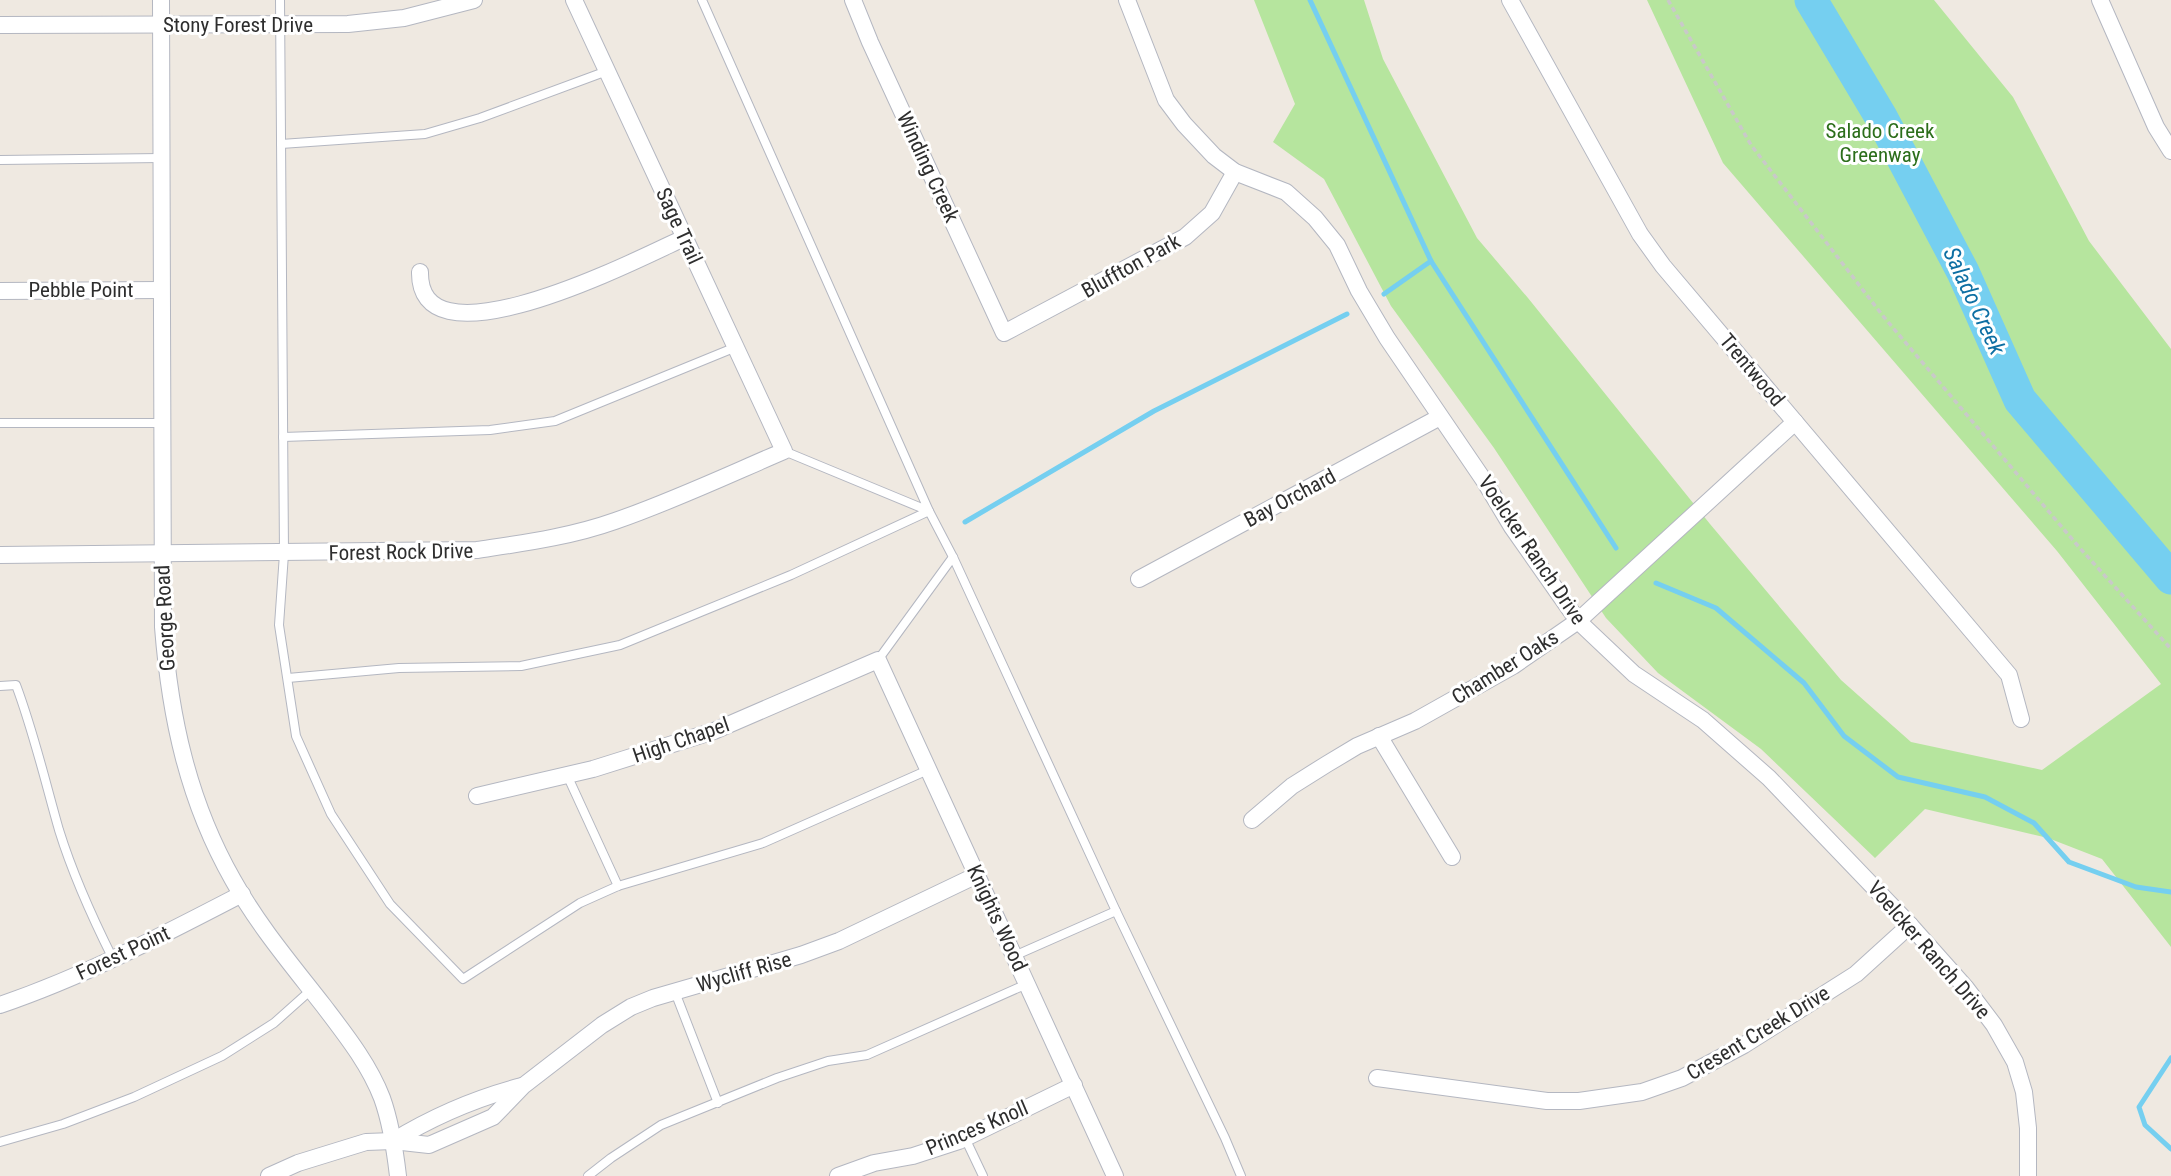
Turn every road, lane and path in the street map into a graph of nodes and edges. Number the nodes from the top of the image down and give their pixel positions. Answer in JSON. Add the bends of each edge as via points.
{"nodes":[{"id":1,"x":161,"y":0,"type":"edge"},
{"id":2,"x":280,"y":0,"type":"edge"},
{"id":3,"x":474,"y":0,"type":"edge"},
{"id":4,"x":574,"y":0,"type":"edge"},
{"id":5,"x":702,"y":0,"type":"edge"},
{"id":6,"x":853,"y":0,"type":"edge"},
{"id":7,"x":1127,"y":0,"type":"edge"},
{"id":8,"x":1510,"y":0,"type":"edge"},
{"id":9,"x":1668,"y":0,"type":"edge"},
{"id":10,"x":2100,"y":0,"type":"edge"},
{"id":11,"x":2110,"y":0,"type":"edge"},
{"id":12,"x":279,"y":24,"type":"junction"},
{"id":13,"x":0,"y":25,"type":"edge"},
{"id":14,"x":160,"y":25,"type":"junction"},
{"id":15,"x":607,"y":71,"type":"junction"},
{"id":16,"x":281,"y":144,"type":"junction"},
{"id":17,"x":2171,"y":151,"type":"edge"},
{"id":18,"x":161,"y":159,"type":"junction"},
{"id":19,"x":0,"y":160,"type":"edge"},
{"id":20,"x":1235,"y":172,"type":"junction"},
{"id":21,"x":684,"y":238,"type":"junction"},
{"id":22,"x":421,"y":272,"type":"dead end"},
{"id":23,"x":0,"y":290,"type":"edge"},
{"id":24,"x":161,"y":290,"type":"junction"},
{"id":25,"x":1004,"y":334,"type":"joint"},
{"id":26,"x":736,"y":347,"type":"junction"},
{"id":27,"x":1440,"y":417,"type":"junction"},
{"id":28,"x":1795,"y":422,"type":"junction"},
{"id":29,"x":0,"y":423,"type":"edge"},
{"id":30,"x":162,"y":423,"type":"junction"},
{"id":31,"x":284,"y":437,"type":"junction"},
{"id":32,"x":784,"y":451,"type":"junction"},
{"id":33,"x":929,"y":511,"type":"junction"},
{"id":34,"x":284,"y":554,"type":"junction"},
{"id":35,"x":0,"y":555,"type":"edge"},
{"id":36,"x":162,"y":555,"type":"junction"},
{"id":37,"x":953,"y":557,"type":"junction"},
{"id":38,"x":1139,"y":579,"type":"dead end"},
{"id":39,"x":1578,"y":621,"type":"junction"},
{"id":40,"x":2171,"y":649,"type":"edge"},
{"id":41,"x":878,"y":660,"type":"junction"},
{"id":42,"x":288,"y":678,"type":"junction"},
{"id":43,"x":0,"y":686,"type":"edge"},
{"id":44,"x":2021,"y":719,"type":"dead end"},
{"id":45,"x":1379,"y":736,"type":"junction"},
{"id":46,"x":928,"y":770,"type":"junction"},
{"id":47,"x":567,"y":775,"type":"junction"},
{"id":48,"x":477,"y":796,"type":"dead end"},
{"id":49,"x":1252,"y":820,"type":"dead end"},
{"id":50,"x":1452,"y":857,"type":"dead end"},
{"id":51,"x":977,"y":875,"type":"junction"},
{"id":52,"x":618,"y":886,"type":"junction"},
{"id":53,"x":242,"y":894,"type":"junction"},
{"id":54,"x":1116,"y":911,"type":"junction"},
{"id":55,"x":1910,"y":925,"type":"junction"},
{"id":56,"x":1014,"y":956,"type":"junction"},
{"id":57,"x":113,"y":959,"type":"junction"},
{"id":58,"x":1027,"y":984,"type":"junction"},
{"id":59,"x":311,"y":990,"type":"junction"},
{"id":60,"x":675,"y":992,"type":"junction"},
{"id":61,"x":0,"y":1005,"type":"edge"},
{"id":62,"x":1377,"y":1078,"type":"dead end"},
{"id":63,"x":1074,"y":1085,"type":"junction"},
{"id":64,"x":523,"y":1086,"type":"junction"},
{"id":65,"x":718,"y":1103,"type":"junction"},
{"id":66,"x":965,"y":1138,"type":"junction"},
{"id":67,"x":393,"y":1141,"type":"junction"},
{"id":68,"x":0,"y":1142,"type":"edge"},
{"id":69,"x":849,"y":1174,"type":"edge"},
{"id":70,"x":269,"y":1176,"type":"edge"},
{"id":71,"x":398,"y":1176,"type":"edge"},
{"id":72,"x":588,"y":1176,"type":"edge"},
{"id":73,"x":983,"y":1176,"type":"edge"},
{"id":74,"x":1115,"y":1176,"type":"edge"},
{"id":75,"x":1241,"y":1176,"type":"edge"},
{"id":76,"x":2028,"y":1176,"type":"edge"}],
"edges":[{"from":1,"to":14,"type":"street","name":"George Road"},
{"from":2,"to":12,"type":"lane"},
{"from":3,"to":12,"type":"street","name":"Stony Forest Drive","via":[[404,18]]},
{"from":4,"to":15,"type":"street","name":"Sage Trail"},
{"from":5,"to":33,"type":"lane"},
{"from":6,"to":25,"type":"street","name":"Winding Creek"},
{"from":7,"to":20,"type":"street","name":"Voelcker Ranch Drive","via":[[1166,100],[1214,156]]},
{"from":8,"to":28,"type":"street","name":"Trentwood","via":[[1640,234]]},
{"from":9,"to":40,"type":"path","via":[[1751,145],[1866,295]]},
{"from":10,"to":11,"type":"street"},
{"from":10,"to":17,"type":"street"},
{"from":12,"to":14,"type":"street","name":"Stony Forest Drive"},
{"from":12,"to":16,"type":"lane"},
{"from":13,"to":14,"type":"street","name":"Stony Forest Drive"},
{"from":14,"to":18,"type":"street","name":"George Road"},
{"from":15,"to":16,"type":"lane","via":[[425,134]]},
{"from":15,"to":21,"type":"street","name":"Sage Trail"},
{"from":16,"to":31,"type":"lane"},
{"from":18,"to":19,"type":"lane"},
{"from":18,"to":24,"type":"street","name":"George Road"},
{"from":20,"to":25,"type":"street","name":"Bluffton Park","via":[[1212,213],[1191,233]]},
{"from":20,"to":27,"type":"street","name":"Voelcker Ranch Drive","via":[[1286,192],[1323,227],[1387,338]]},
{"from":21,"to":22,"type":"street","via":[[571,290],[479,313],[456,312],[430,300],[420,285]]},
{"from":21,"to":26,"type":"street","name":"Sage Trail"},
{"from":23,"to":24,"type":"street","name":"Pebble Point"},
{"from":24,"to":30,"type":"street","name":"George Road"},
{"from":26,"to":31,"type":"lane","via":[[555,421],[490,430]]},
{"from":26,"to":32,"type":"street","name":"Sage Trail"},
{"from":27,"to":38,"type":"street","name":"Bay Orchard"},
{"from":27,"to":39,"type":"street","name":"Voelcker Ranch Drive"},
{"from":28,"to":39,"type":"street","name":"Chamber Oaks"},
{"from":28,"to":44,"type":"street","name":"Trentwood","via":[[2009,675]]},
{"from":29,"to":30,"type":"lane"},
{"from":30,"to":36,"type":"street","name":"George Road"},
{"from":31,"to":34,"type":"lane"},
{"from":32,"to":33,"type":"lane"},
{"from":32,"to":34,"type":"street","name":"Forest Rock Drive","via":[[613,522],[545,540],[477,550]]},
{"from":33,"to":37,"type":"lane"},
{"from":33,"to":42,"type":"lane","via":[[791,575],[620,645],[521,666],[399,668]]},
{"from":34,"to":36,"type":"street","name":"Forest Rock Drive"},
{"from":34,"to":42,"type":"lane","via":[[279,625]]},
{"from":35,"to":36,"type":"street","name":"Forest Rock Drive"},
{"from":36,"to":53,"type":"street","name":"George Road","via":[[163,627],[172,714],[207,827]]},
{"from":37,"to":41,"type":"lane"},
{"from":37,"to":54,"type":"lane"},
{"from":39,"to":45,"type":"street","name":"Chamber Oaks","via":[[1513,666]]},
{"from":39,"to":55,"type":"street","name":"Voelcker Ranch Drive","via":[[1634,674],[1703,720],[1769,778]]},
{"from":41,"to":46,"type":"street","name":"Knights Wood"},
{"from":41,"to":47,"type":"street","name":"High Chapel","via":[[714,731]]},
{"from":42,"to":52,"type":"lane","via":[[296,736],[331,814],[390,904],[463,979],[580,903]]},
{"from":43,"to":57,"type":"lane","via":[[16,685],[64,843],[89,912]]},
{"from":45,"to":49,"type":"street","name":"Chamber Oaks","via":[[1292,786]]},
{"from":45,"to":50,"type":"street"},
{"from":46,"to":51,"type":"street","name":"Knights Wood"},
{"from":46,"to":52,"type":"lane","via":[[763,843]]},
{"from":47,"to":48,"type":"street","name":"High Chapel"},
{"from":47,"to":52,"type":"lane"},
{"from":51,"to":56,"type":"street","name":"Knights Wood"},
{"from":51,"to":60,"type":"street","name":"Wycliff Rise","via":[[801,956]]},
{"from":53,"to":57,"type":"street","name":"Forest Point"},
{"from":53,"to":59,"type":"street","name":"George Road"},
{"from":54,"to":56,"type":"lane"},
{"from":54,"to":75,"type":"lane"},
{"from":55,"to":62,"type":"street","name":"Cresent Creek Drive","via":[[1856,974],[1744,1045],[1682,1078],[1642,1091],[1547,1101]]},
{"from":55,"to":76,"type":"street","name":"Voelcker Ranch Drive","via":[[1994,1024],[2015,1062],[2028,1128]]},
{"from":56,"to":58,"type":"street","name":"Knights Wood"},
{"from":57,"to":61,"type":"street","name":"Forest Point"},
{"from":58,"to":63,"type":"street","name":"Knights Wood"},
{"from":58,"to":65,"type":"lane","via":[[867,1055],[828,1061]]},
{"from":59,"to":67,"type":"street","name":"George Road","via":[[371,1075]]},
{"from":59,"to":68,"type":"lane","via":[[274,1023],[222,1056],[134,1097]]},
{"from":60,"to":64,"type":"street","name":"Wycliff Rise","via":[[631,1007]]},
{"from":60,"to":65,"type":"lane"},
{"from":63,"to":66,"type":"street","name":"Princes Knoll"},
{"from":63,"to":74,"type":"street","name":"Knights Wood"},
{"from":64,"to":67,"type":"street","name":"Wycliff Rise","via":[[489,1094]]},
{"from":64,"to":67,"type":"street","name":"Wycliff Rise","via":[[493,1117],[429,1145]]},
{"from":65,"to":72,"type":"lane","via":[[661,1125]]},
{"from":66,"to":69,"type":"street","name":"Princes Knoll"},
{"from":66,"to":73,"type":"lane"},
{"from":67,"to":70,"type":"street","via":[[366,1142]]},
{"from":67,"to":71,"type":"street","name":"George Road"}]}
